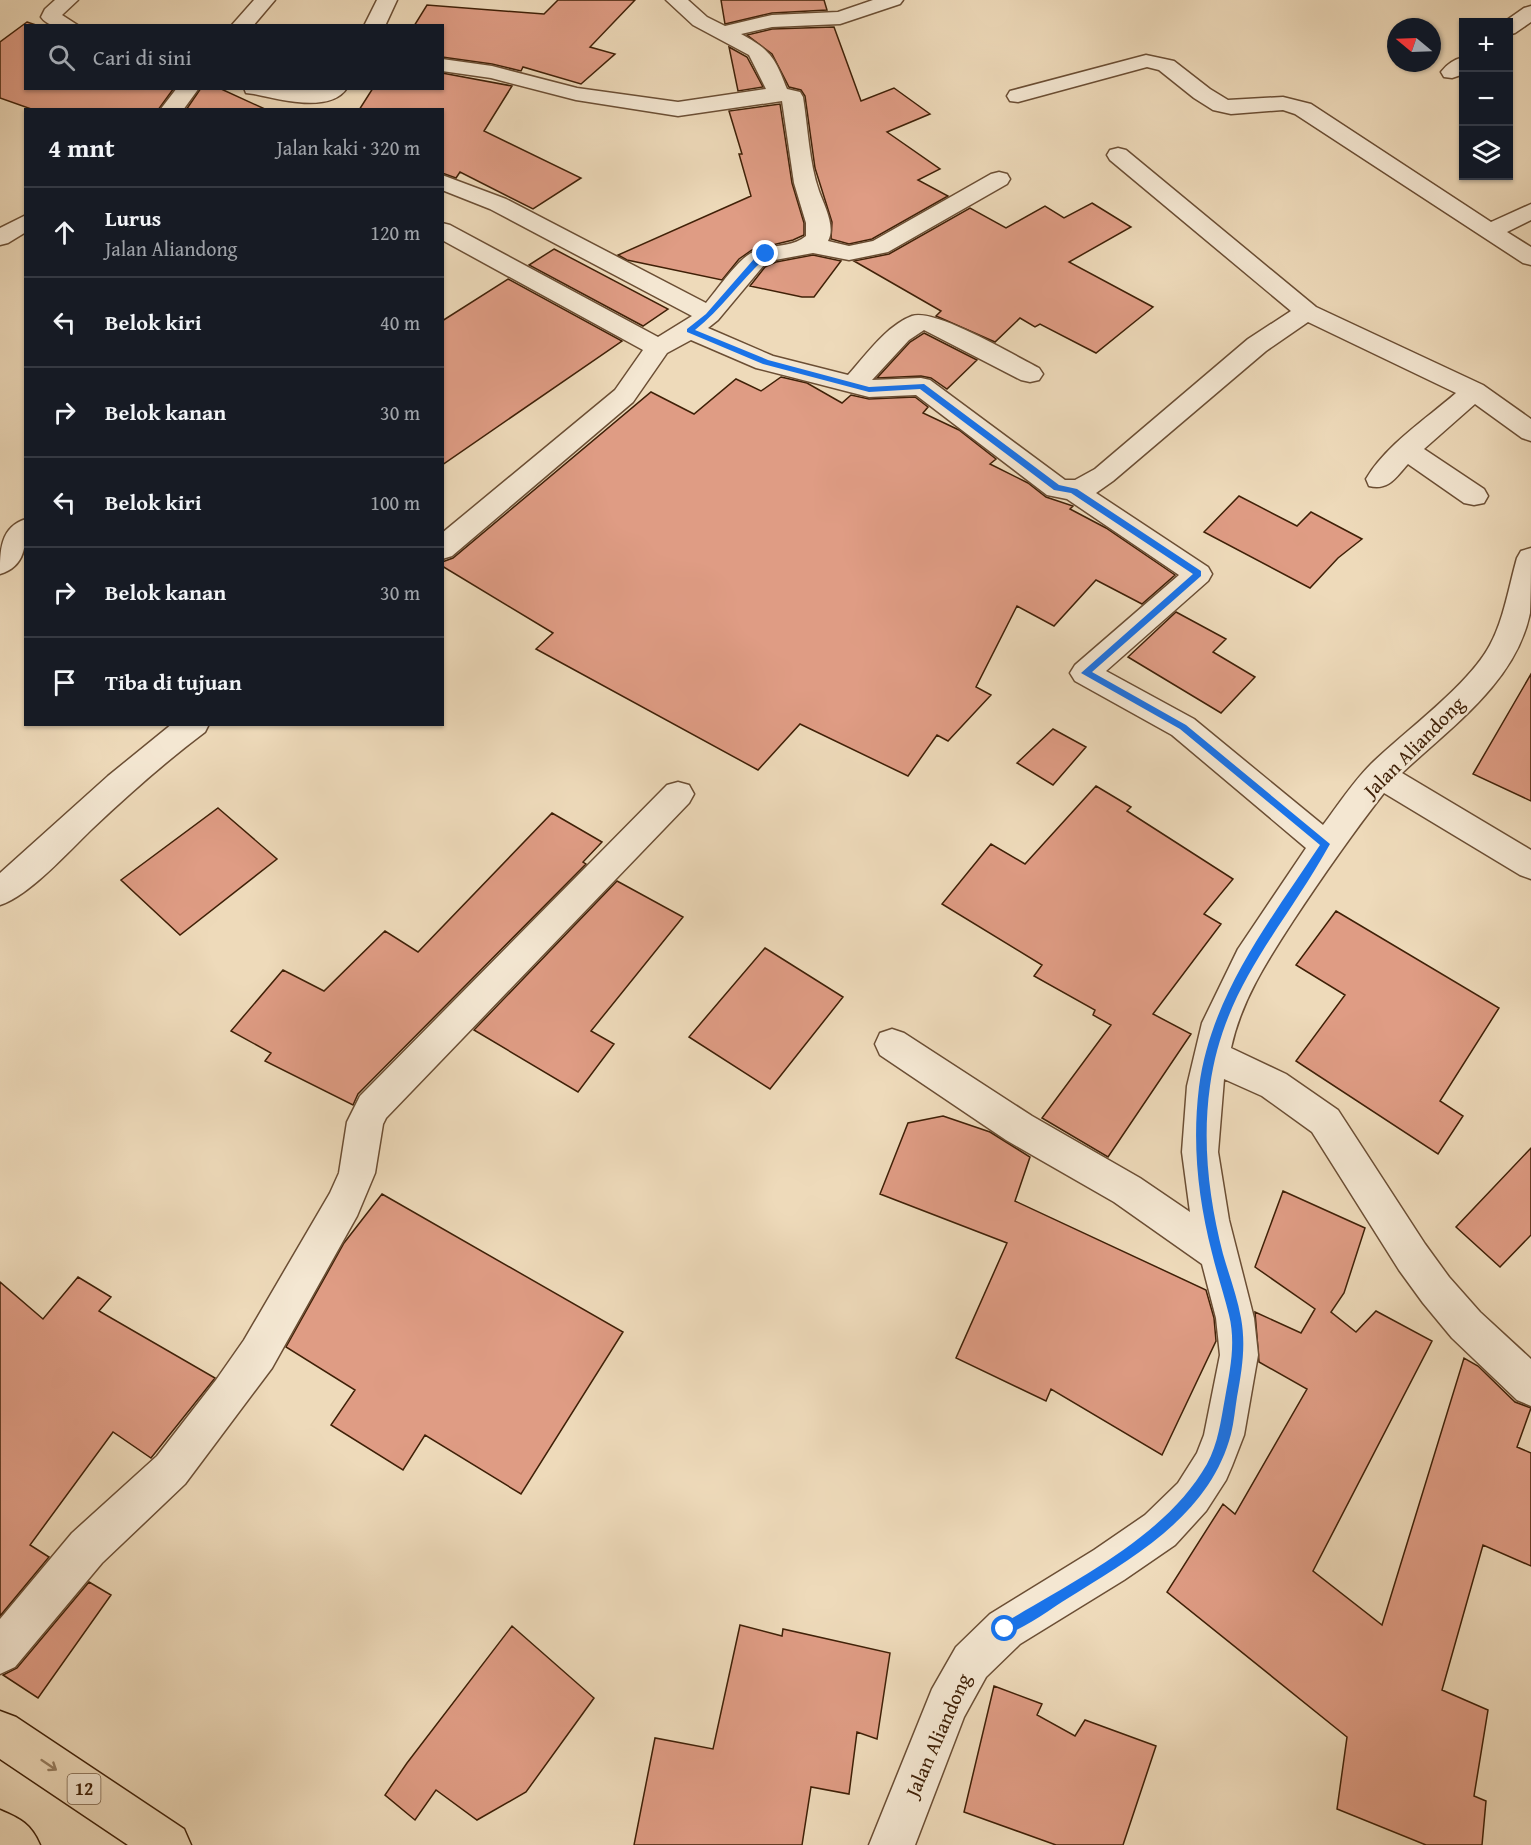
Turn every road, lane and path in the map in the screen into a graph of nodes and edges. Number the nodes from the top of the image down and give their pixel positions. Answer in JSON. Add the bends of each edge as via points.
{"nodes":[{"id":1,"x":68,"y":0,"type":"edge"},
{"id":2,"x":266,"y":0,"type":"edge"},
{"id":3,"x":387,"y":0,"type":"edge"},
{"id":4,"x":676,"y":0,"type":"edge"},
{"id":5,"x":893,"y":0,"type":"edge"},
{"id":6,"x":1531,"y":12,"type":"edge"},
{"id":7,"x":65,"y":24,"type":"edge"},
{"id":8,"x":243,"y":24,"type":"edge"},
{"id":9,"x":375,"y":24,"type":"edge"},
{"id":10,"x":1513,"y":26,"type":"edge"},
{"id":11,"x":724,"y":32,"type":"junction"},
{"id":12,"x":444,"y":65,"type":"edge"},
{"id":13,"x":187,"y":90,"type":"edge"},
{"id":14,"x":267,"y":90,"type":"edge"},
{"id":15,"x":334,"y":90,"type":"edge"},
{"id":16,"x":779,"y":93,"type":"junction"},
{"id":17,"x":1018,"y":96,"type":"dead end"},
{"id":18,"x":173,"y":108,"type":"edge"},
{"id":19,"x":1118,"y":155,"type":"dead end"},
{"id":20,"x":999,"y":179,"type":"dead end"},
{"id":21,"x":444,"y":183,"type":"edge"},
{"id":22,"x":1531,"y":211,"type":"edge"},
{"id":23,"x":444,"y":231,"type":"edge"},
{"id":24,"x":1491,"y":231,"type":"junction"},
{"id":25,"x":811,"y":244,"type":"junction"},
{"id":26,"x":1531,"y":258,"type":"edge"},
{"id":27,"x":1307,"y":312,"type":"junction"},
{"id":28,"x":699,"y":323,"type":"junction"},
{"id":29,"x":658,"y":347,"type":"junction"},
{"id":30,"x":1029,"y":374,"type":"dead end"},
{"id":31,"x":853,"y":386,"type":"junction"},
{"id":32,"x":1474,"y":391,"type":"junction"},
{"id":33,"x":1531,"y":432,"type":"edge"},
{"id":34,"x":1406,"y":450,"type":"junction"},
{"id":35,"x":1380,"y":479,"type":"dead end"},
{"id":36,"x":1074,"y":491,"type":"junction"},
{"id":37,"x":1474,"y":496,"type":"dead end"},
{"id":38,"x":24,"y":532,"type":"edge"},
{"id":39,"x":444,"y":547,"type":"edge"},
{"id":40,"x":1531,"y":558,"type":"edge"},
{"id":41,"x":0,"y":564,"type":"edge"},
{"id":42,"x":192,"y":726,"type":"edge"},
{"id":43,"x":1380,"y":775,"type":"junction"},
{"id":44,"x":678,"y":794,"type":"dead end"},
{"id":45,"x":1325,"y":844,"type":"junction"},
{"id":46,"x":1531,"y":866,"type":"edge"},
{"id":47,"x":0,"y":892,"type":"edge"},
{"id":48,"x":892,"y":1044,"type":"dead end"},
{"id":49,"x":1211,"y":1056,"type":"junction"},
{"id":50,"x":1217,"y":1252,"type":"junction"},
{"id":51,"x":1531,"y":1386,"type":"edge"},
{"id":52,"x":0,"y":1652,"type":"edge"},
{"id":53,"x":0,"y":1733,"type":"edge"},
{"id":54,"x":0,"y":1833,"type":"edge"},
{"id":55,"x":17,"y":1845,"type":"edge"},
{"id":56,"x":168,"y":1845,"type":"edge"},
{"id":57,"x":892,"y":1845,"type":"edge"}],
"edges":[{"from":1,"to":7,"type":"street","via":[[51,17]]},
{"from":2,"to":8,"type":"street"},
{"from":3,"to":9,"type":"street"},
{"from":4,"to":11,"type":"street","via":[[700,21]]},
{"from":5,"to":11,"type":"street","via":[[840,18],[772,21]]},
{"from":6,"to":10,"type":"street"},
{"from":11,"to":16,"type":"street","via":[[761,54]]},
{"from":12,"to":16,"type":"street","via":[[492,72],[576,94],[678,109]]},
{"from":13,"to":18,"type":"street"},
{"from":14,"to":15,"type":"street","via":[[314,97]]},
{"from":16,"to":25,"type":"street","via":[[791,95],[793,100],[805,183],[819,230],[818,238]]},
{"from":17,"to":24,"type":"street","via":[[1155,61],[1221,106],[1295,105]]},
{"from":19,"to":27,"type":"street"},
{"from":20,"to":25,"type":"street","via":[[880,247],[849,253]]},
{"from":21,"to":28,"type":"street","via":[[498,204]]},
{"from":22,"to":24,"type":"street"},
{"from":23,"to":29,"type":"street"},
{"from":24,"to":26,"type":"street"},
{"from":25,"to":28,"type":"street","via":[[761,257]]},
{"from":27,"to":32,"type":"street"},
{"from":27,"to":36,"type":"street","via":[[1257,345],[1104,475]]},
{"from":28,"to":29,"type":"street"},
{"from":28,"to":31,"type":"street","via":[[765,362]]},
{"from":29,"to":39,"type":"street","via":[[624,396]]},
{"from":30,"to":31,"type":"street","via":[[932,324],[920,322],[900,334]]},
{"from":31,"to":36,"type":"street","via":[[879,390],[921,386],[1057,488]]},
{"from":32,"to":33,"type":"street"},
{"from":32,"to":34,"type":"street"},
{"from":34,"to":35,"type":"street"},
{"from":34,"to":37,"type":"street"},
{"from":36,"to":45,"type":"street","via":[[1198,574],[1085,673],[1183,727]]},
{"from":38,"to":41,"type":"street"},
{"from":40,"to":43,"type":"street","name":"Jalan Aliandong","via":[[1512,627],[1489,670]]},
{"from":42,"to":47,"type":"street","via":[[113,789]]},
{"from":43,"to":45,"type":"street","name":"Jalan Aliandong"},
{"from":43,"to":46,"type":"street"},
{"from":44,"to":52,"type":"street","via":[[373,1107],[365,1122],[357,1173],[344,1204],[258,1354],[171,1470],[87,1548]]},
{"from":45,"to":49,"type":"street","name":"Jalan Aliandong","via":[[1251,959],[1219,1023]]},
{"from":48,"to":50,"type":"street","via":[[1019,1128],[1127,1190]]},
{"from":49,"to":50,"type":"street","name":"Jalan Aliandong","via":[[1204,1086],[1200,1152]]},
{"from":49,"to":51,"type":"street","via":[[1274,1085],[1325,1121],[1436,1290],[1466,1325]]},
{"from":50,"to":57,"type":"street","name":"Jalan Aliandong","via":[[1235,1318],[1239,1355],[1224,1435],[1212,1467],[1192,1497],[1160,1530],[1005,1629],[971,1662],[947,1704]]},
{"from":53,"to":56,"type":"highway","number":"12","one_way":true},
{"from":54,"to":55,"type":"highway"}]}
